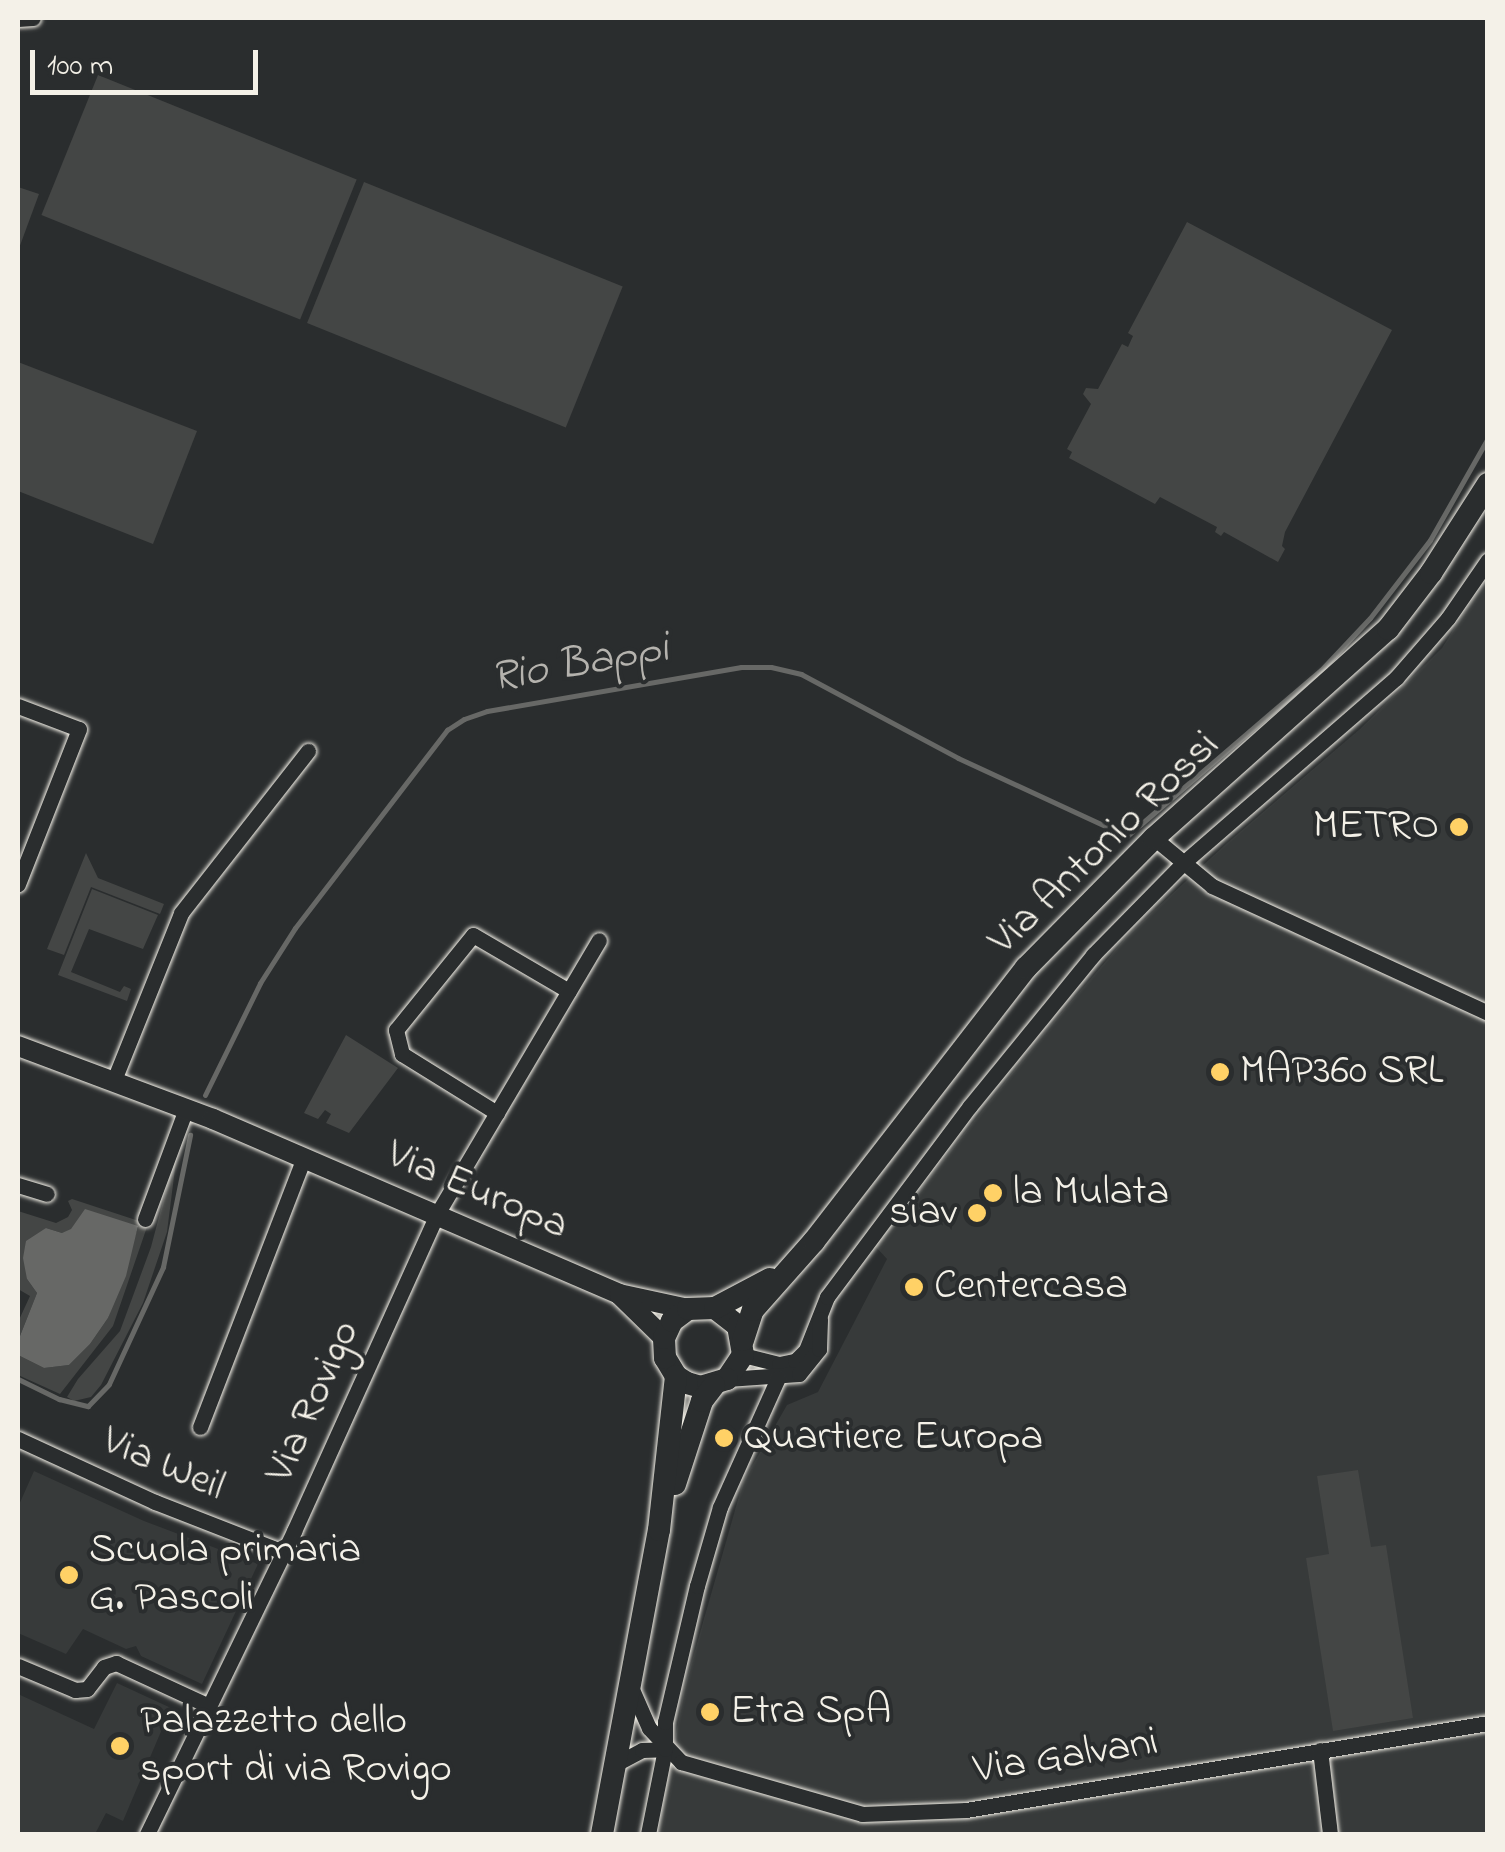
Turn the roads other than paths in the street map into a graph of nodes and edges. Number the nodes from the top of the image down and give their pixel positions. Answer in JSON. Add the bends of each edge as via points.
{"nodes":[{"id":1,"x":32,"y":18,"type":"edge"},
{"id":2,"x":18,"y":19,"type":"edge"},
{"id":3,"x":1488,"y":484,"type":"edge"},
{"id":4,"x":1488,"y":560,"type":"edge"},
{"id":5,"x":18,"y":706,"type":"edge"},
{"id":6,"x":308,"y":751,"type":"dead end"},
{"id":7,"x":1154,"y":838,"type":"junction"},
{"id":8,"x":1182,"y":864,"type":"junction"},
{"id":9,"x":18,"y":884,"type":"edge"},
{"id":10,"x":599,"y":940,"type":"dead end"},
{"id":11,"x":569,"y":990,"type":"junction"},
{"id":12,"x":1488,"y":1013,"type":"edge"},
{"id":13,"x":18,"y":1046,"type":"edge"},
{"id":14,"x":114,"y":1080,"type":"junction"},
{"id":15,"x":196,"y":1112,"type":"junction"},
{"id":16,"x":497,"y":1113,"type":"junction"},
{"id":17,"x":304,"y":1158,"type":"junction"},
{"id":18,"x":18,"y":1185,"type":"edge"},
{"id":19,"x":47,"y":1194,"type":"dead end"},
{"id":20,"x":437,"y":1214,"type":"junction"},
{"id":21,"x":146,"y":1219,"type":"dead end"},
{"id":22,"x":785,"y":1270,"type":"junction"},
{"id":23,"x":618,"y":1294,"type":"junction"},
{"id":24,"x":715,"y":1308,"type":"junction"},
{"id":25,"x":688,"y":1309,"type":"junction"},
{"id":26,"x":820,"y":1315,"type":"junction"},
{"id":27,"x":664,"y":1338,"type":"junction"},
{"id":28,"x":743,"y":1348,"type":"junction"},
{"id":29,"x":676,"y":1376,"type":"junction"},
{"id":30,"x":778,"y":1378,"type":"junction"},
{"id":31,"x":721,"y":1382,"type":"junction"},
{"id":32,"x":200,"y":1427,"type":"dead end"},
{"id":33,"x":18,"y":1439,"type":"edge"},
{"id":34,"x":658,"y":1530,"type":"junction"},
{"id":35,"x":283,"y":1552,"type":"junction"},
{"id":36,"x":18,"y":1666,"type":"edge"},
{"id":37,"x":628,"y":1678,"type":"junction"},
{"id":38,"x":209,"y":1706,"type":"junction"},
{"id":39,"x":1488,"y":1723,"type":"edge"},
{"id":40,"x":665,"y":1748,"type":"junction"},
{"id":41,"x":1320,"y":1750,"type":"junction"},
{"id":42,"x":614,"y":1765,"type":"junction"},
{"id":43,"x":147,"y":1834,"type":"edge"},
{"id":44,"x":602,"y":1834,"type":"edge"},
{"id":45,"x":648,"y":1834,"type":"edge"},
{"id":46,"x":1330,"y":1834,"type":"edge"}],
"edges":[{"from":1,"to":2,"type":"street"},
{"from":3,"to":7,"type":"main road","name":"Via Antonio Rossi","via":[[1388,628]]},
{"from":4,"to":8,"type":"street","name":"Via Antonio Rossi","via":[[1396,678]]},
{"from":5,"to":9,"type":"street","via":[[80,729]]},
{"from":6,"to":14,"type":"street","via":[[181,913]]},
{"from":7,"to":8,"type":"street"},
{"from":7,"to":22,"type":"main road","name":"Via Antonio Rossi","via":[[1026,968]]},
{"from":8,"to":12,"type":"street","via":[[1222,891]]},
{"from":8,"to":26,"type":"street","name":"Via Antonio Rossi","via":[[1028,1031]]},
{"from":10,"to":11,"type":"street","name":"Via Rovigo"},
{"from":11,"to":16,"type":"street","name":"Via Rovigo"},
{"from":11,"to":16,"type":"street","via":[[473,935],[396,1030],[402,1054]]},
{"from":13,"to":14,"type":"street","name":"Via Europa"},
{"from":14,"to":15,"type":"street","name":"Via Europa"},
{"from":15,"to":17,"type":"street","name":"Via Europa"},
{"from":15,"to":21,"type":"street"},
{"from":16,"to":20,"type":"street","name":"Via Rovigo"},
{"from":17,"to":20,"type":"street","name":"Via Europa"},
{"from":17,"to":32,"type":"street"},
{"from":18,"to":19,"type":"street"},
{"from":20,"to":23,"type":"street","name":"Via Europa"},
{"from":20,"to":35,"type":"street","name":"Via Rovigo"},
{"from":22,"to":24,"type":"main road","name":"Via Antonio Rossi"},
{"from":22,"to":28,"type":"main road","name":"Via Antonio Rossi","via":[[752,1310]]},
{"from":23,"to":25,"type":"street","name":"Via Europa"},
{"from":23,"to":27,"type":"street","name":"Via Europa"},
{"from":24,"to":25,"type":"main road","name":"Via Antonio Rossi"},
{"from":24,"to":28,"type":"main road","via":[[738,1326]]},
{"from":25,"to":27,"type":"main road","via":[[672,1320]]},
{"from":26,"to":28,"type":"street","name":"Via Antonio Rossi","via":[[806,1350],[794,1361],[779,1364]]},
{"from":26,"to":30,"type":"street","name":"Via Antonio Rossi","via":[[822,1334],[812,1363]]},
{"from":27,"to":29,"type":"main road","name":"Via Antonio Rossi","via":[[665,1358]]},
{"from":28,"to":31,"type":"main road","name":"Via Antonio Rossi"},
{"from":29,"to":31,"type":"main road","via":[[688,1384]]},
{"from":29,"to":34,"type":"main road","name":"Via Antonio Rossi"},
{"from":30,"to":31,"type":"street"},
{"from":30,"to":40,"type":"street","via":[[720,1508],[671,1693]]},
{"from":31,"to":34,"type":"main road","name":"Via Antonio Rossi","via":[[697,1414]]},
{"from":33,"to":35,"type":"street","name":"Via Weil"},
{"from":34,"to":37,"type":"main road","name":"Via Antonio Rossi"},
{"from":35,"to":38,"type":"street","name":"Via Rovigo"},
{"from":36,"to":38,"type":"street","via":[[75,1690],[87,1689],[104,1667],[116,1663]]},
{"from":37,"to":40,"type":"street","via":[[639,1712]]},
{"from":37,"to":42,"type":"main road","name":"Via Antonio Rossi"},
{"from":38,"to":43,"type":"street","name":"Via Rovigo"},
{"from":39,"to":41,"type":"street","name":"Via Galvani"},
{"from":40,"to":41,"type":"street","name":"Via Galvani","via":[[681,1762],[862,1814],[966,1810]]},
{"from":40,"to":42,"type":"street","via":[[642,1750]]},
{"from":40,"to":45,"type":"street"},
{"from":41,"to":46,"type":"street"},
{"from":42,"to":44,"type":"main road","name":"Via Antonio Rossi"}]}
